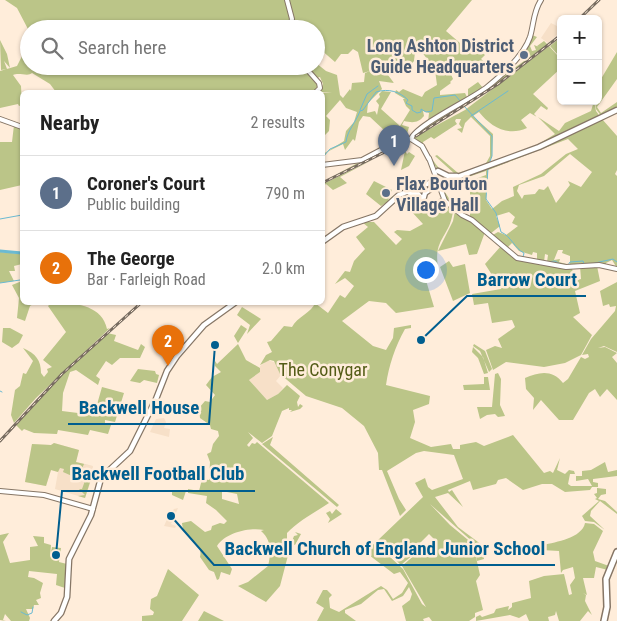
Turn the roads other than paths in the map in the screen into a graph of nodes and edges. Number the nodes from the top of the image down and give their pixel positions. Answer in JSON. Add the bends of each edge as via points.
{"nodes":[{"id":1,"x":287,"y":0,"type":"edge"},
{"id":2,"x":541,"y":0,"type":"edge"},
{"id":3,"x":292,"y":20,"type":"edge"},
{"id":4,"x":312,"y":75,"type":"edge"},
{"id":5,"x":318,"y":90,"type":"edge"},
{"id":6,"x":617,"y":109,"type":"edge"},
{"id":7,"x":0,"y":119,"type":"edge"},
{"id":8,"x":20,"y":126,"type":"edge"},
{"id":9,"x":411,"y":139,"type":"junction"},
{"id":10,"x":325,"y":165,"type":"edge"},
{"id":11,"x":474,"y":172,"type":"junction"},
{"id":12,"x":437,"y":177,"type":"junction"},
{"id":13,"x":409,"y":193,"type":"junction"},
{"id":14,"x":396,"y":197,"type":"junction"},
{"id":15,"x":443,"y":200,"type":"junction"},
{"id":16,"x":424,"y":203,"type":"junction"},
{"id":17,"x":325,"y":240,"type":"edge"},
{"id":18,"x":617,"y":269,"type":"edge"},
{"id":19,"x":232,"y":305,"type":"edge"},
{"id":20,"x":0,"y":491,"type":"edge"},
{"id":21,"x":93,"y":509,"type":"junction"},
{"id":22,"x":617,"y":552,"type":"edge"},
{"id":23,"x":54,"y":621,"type":"edge"},
{"id":24,"x":604,"y":621,"type":"edge"}],
"edges":[{"from":1,"to":3,"type":"main road"},
{"from":2,"to":9,"type":"main road","via":[[527,42],[501,73],[482,90],[420,129]]},
{"from":4,"to":5,"type":"main road","via":[[320,83]]},
{"from":6,"to":11,"type":"main road","via":[[546,144]]},
{"from":7,"to":8,"type":"main road"},
{"from":9,"to":10,"type":"main road","via":[[396,142],[362,160]]},
{"from":9,"to":12,"type":"main road","via":[[422,146]]},
{"from":11,"to":12,"type":"main road"},
{"from":11,"to":12,"type":"main road"},
{"from":12,"to":13,"type":"main road"},
{"from":12,"to":14,"type":"main road"},
{"from":12,"to":15,"type":"main road"},
{"from":12,"to":16,"type":"main road","via":[[425,193]]},
{"from":13,"to":14,"type":"main road"},
{"from":13,"to":16,"type":"main road","via":[[418,194]]},
{"from":14,"to":17,"type":"main road","via":[[376,216],[343,226]]},
{"from":15,"to":16,"type":"main road","via":[[432,207]]},
{"from":15,"to":18,"type":"main road","via":[[518,258],[566,267]]},
{"from":19,"to":21,"type":"main road","via":[[197,333],[167,371],[133,445],[101,478]]},
{"from":20,"to":21,"type":"main road","via":[[44,494]]},
{"from":21,"to":23,"type":"main road","via":[[68,562],[65,603]]},
{"from":22,"to":24,"type":"highway","via":[[606,579]]}]}
